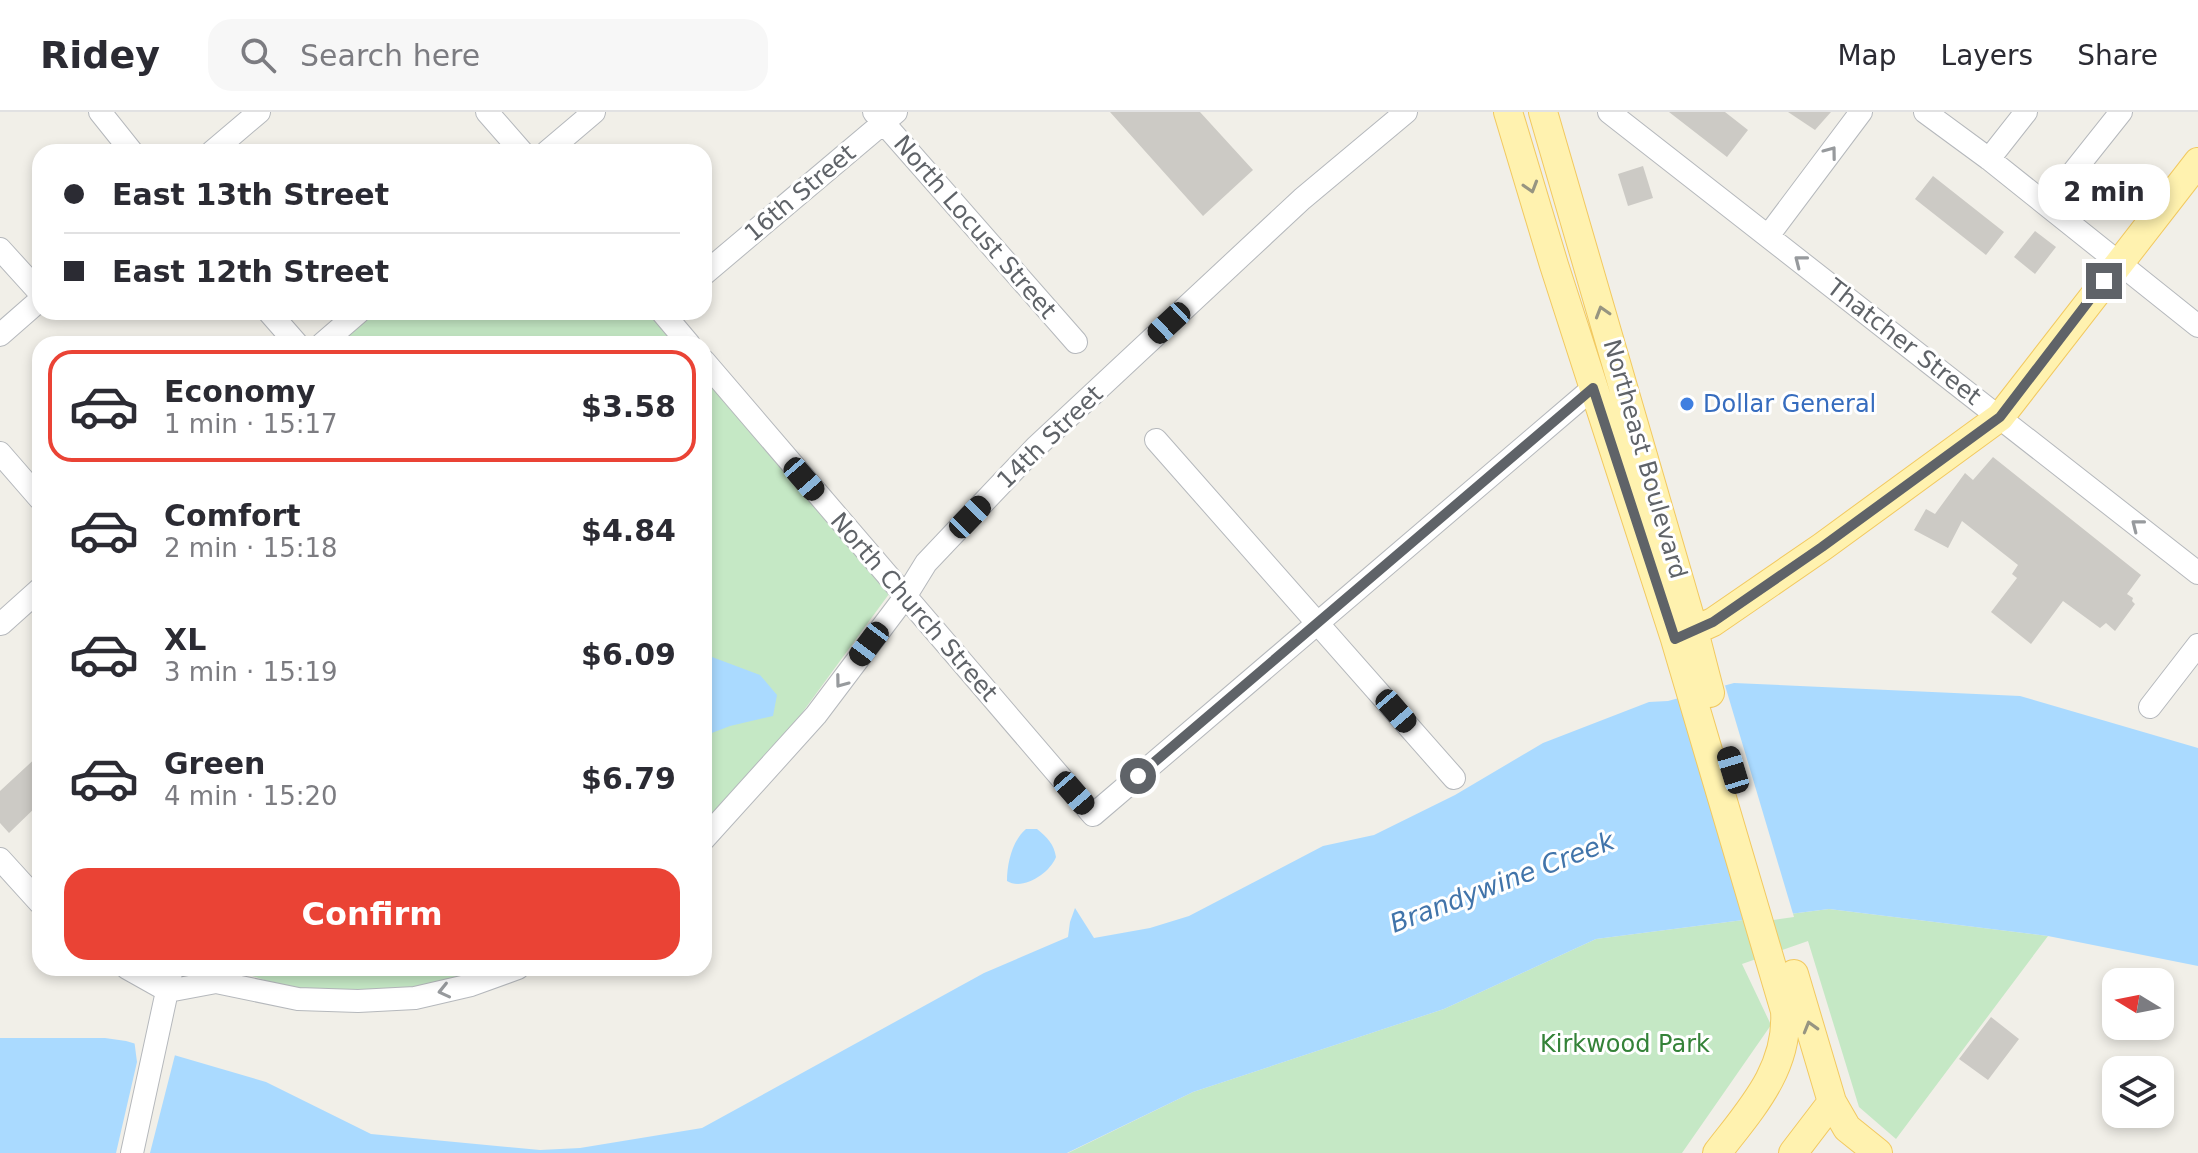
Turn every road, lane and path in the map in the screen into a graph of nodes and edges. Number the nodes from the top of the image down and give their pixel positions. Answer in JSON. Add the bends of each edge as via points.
{"nodes":[{"id":1,"x":100,"y":112,"type":"edge"},
{"id":2,"x":259,"y":112,"type":"edge"},
{"id":3,"x":487,"y":112,"type":"edge"},
{"id":4,"x":594,"y":112,"type":"edge"},
{"id":5,"x":1406,"y":112,"type":"edge"},
{"id":6,"x":1508,"y":112,"type":"edge"},
{"id":7,"x":1543,"y":112,"type":"edge"},
{"id":8,"x":1609,"y":112,"type":"edge"},
{"id":9,"x":1861,"y":112,"type":"edge"},
{"id":10,"x":1925,"y":112,"type":"edge"},
{"id":11,"x":2026,"y":112,"type":"edge"},
{"id":12,"x":2121,"y":112,"type":"edge"},
{"id":13,"x":885,"y":116,"type":"edge"},
{"id":14,"x":126,"y":144,"type":"edge"},
{"id":15,"x":221,"y":144,"type":"edge"},
{"id":16,"x":515,"y":144,"type":"edge"},
{"id":17,"x":556,"y":144,"type":"edge"},
{"id":18,"x":1989,"y":159,"type":"junction"},
{"id":19,"x":2198,"y":162,"type":"edge"},
{"id":20,"x":2047,"y":205,"type":"junction"},
{"id":21,"x":1768,"y":236,"type":"junction"},
{"id":22,"x":0,"y":249,"type":"edge"},
{"id":23,"x":2118,"y":264,"type":"junction"},
{"id":24,"x":712,"y":267,"type":"edge"},
{"id":25,"x":32,"y":284,"type":"edge"},
{"id":26,"x":32,"y":307,"type":"edge"},
{"id":27,"x":276,"y":320,"type":"edge"},
{"id":28,"x":350,"y":320,"type":"edge"},
{"id":29,"x":669,"y":320,"type":"edge"},
{"id":30,"x":2198,"y":326,"type":"edge"},
{"id":31,"x":0,"y":335,"type":"edge"},
{"id":32,"x":290,"y":336,"type":"edge"},
{"id":33,"x":331,"y":336,"type":"edge"},
{"id":34,"x":682,"y":336,"type":"edge"},
{"id":35,"x":1076,"y":342,"type":"dead end"},
{"id":36,"x":712,"y":370,"type":"edge"},
{"id":37,"x":1593,"y":388,"type":"junction"},
{"id":38,"x":2000,"y":417,"type":"junction"},
{"id":39,"x":1156,"y":440,"type":"dead end"},
{"id":40,"x":0,"y":453,"type":"edge"},
{"id":41,"x":32,"y":490,"type":"edge"},
{"id":42,"x":2198,"y":573,"type":"edge"},
{"id":43,"x":32,"y":596,"type":"edge"},
{"id":44,"x":905,"y":597,"type":"junction"},
{"id":45,"x":1318,"y":623,"type":"junction"},
{"id":46,"x":1,"y":624,"type":"edge"},
{"id":47,"x":1685,"y":635,"type":"junction"},
{"id":48,"x":2198,"y":645,"type":"edge"},
{"id":49,"x":2150,"y":707,"type":"dead end"},
{"id":50,"x":1454,"y":778,"type":"dead end"},
{"id":51,"x":712,"y":830,"type":"edge"},
{"id":52,"x":0,"y":859,"type":"edge"},
{"id":53,"x":32,"y":894,"type":"edge"},
{"id":54,"x":1776,"y":946,"type":"junction"},
{"id":55,"x":141,"y":976,"type":"edge"},
{"id":56,"x":171,"y":976,"type":"edge"},
{"id":57,"x":496,"y":976,"type":"edge"},
{"id":58,"x":168,"y":991,"type":"junction"},
{"id":59,"x":1832,"y":1102,"type":"junction"},
{"id":60,"x":132,"y":1153,"type":"edge"},
{"id":61,"x":1717,"y":1153,"type":"edge"},
{"id":62,"x":1793,"y":1153,"type":"edge"},
{"id":63,"x":1878,"y":1153,"type":"edge"}],
"edges":[{"from":1,"to":14,"type":"street"},
{"from":2,"to":15,"type":"street"},
{"from":3,"to":16,"type":"street"},
{"from":4,"to":17,"type":"street"},
{"from":5,"to":44,"type":"street","name":"14th Street","via":[[1302,199],[1036,447],[926,563]]},
{"from":6,"to":37,"type":"main road","name":"Northeast Boulevard","one_way":true},
{"from":47,"to":7,"type":"main road","name":"Northeast Boulevard","one_way":true},
{"from":8,"to":21,"type":"street","name":"Thatcher Street"},
{"from":21,"to":9,"type":"street","one_way":true},
{"from":10,"to":18,"type":"street"},
{"from":11,"to":18,"type":"street"},
{"from":12,"to":20,"type":"street"},
{"from":13,"to":24,"type":"street","name":"16th Street"},
{"from":13,"to":35,"type":"street","name":"North Locust Street"},
{"from":18,"to":20,"type":"street"},
{"from":19,"to":23,"type":"main road"},
{"from":20,"to":23,"type":"street"},
{"from":38,"to":21,"type":"street","name":"Thatcher Street","one_way":true},
{"from":22,"to":25,"type":"street"},
{"from":23,"to":30,"type":"street"},
{"from":23,"to":38,"type":"main road"},
{"from":26,"to":31,"type":"street"},
{"from":27,"to":32,"type":"street"},
{"from":28,"to":33,"type":"street"},
{"from":29,"to":34,"type":"street"},
{"from":36,"to":44,"type":"street","name":"North Church Street"},
{"from":37,"to":45,"type":"street"},
{"from":37,"to":47,"type":"main road","name":"Northeast Boulevard"},
{"from":42,"to":38,"type":"street","name":"Thatcher Street","one_way":true},
{"from":38,"to":47,"type":"main road","via":[[1822,547],[1713,622]]},
{"from":39,"to":45,"type":"street"},
{"from":40,"to":41,"type":"street"},
{"from":43,"to":46,"type":"street"},
{"from":44,"to":45,"type":"street","name":"North Church Street","via":[[1093,815]]},
{"from":44,"to":51,"type":"street","name":"14th Street","one_way":true,"via":[[816,715]]},
{"from":45,"to":50,"type":"street"},
{"from":47,"to":54,"type":"main road","name":"Northeast Boulevard"},
{"from":48,"to":49,"type":"street"},
{"from":52,"to":53,"type":"street"},
{"from":59,"to":54,"type":"main road","one_way":true},
{"from":54,"to":61,"type":"main road","via":[[1786,1029],[1783,1049],[1758,1100]]},
{"from":55,"to":58,"type":"street"},
{"from":56,"to":58,"type":"street"},
{"from":57,"to":58,"type":"street","one_way":true,"via":[[415,998],[358,1001],[298,999],[216,982]]},
{"from":58,"to":60,"type":"street"},
{"from":59,"to":62,"type":"main road"},
{"from":59,"to":63,"type":"main road","via":[[1847,1128]]}]}
